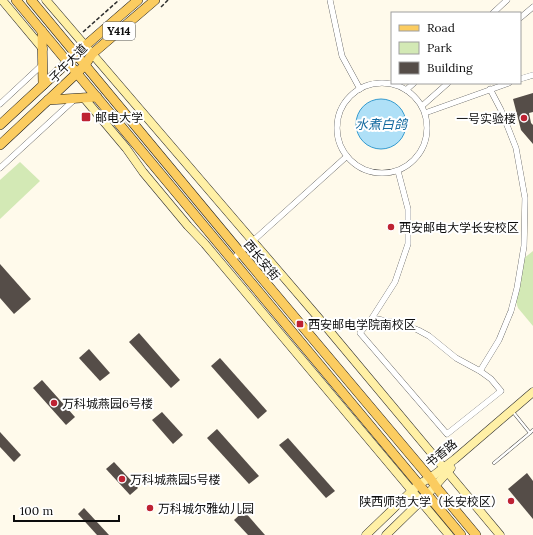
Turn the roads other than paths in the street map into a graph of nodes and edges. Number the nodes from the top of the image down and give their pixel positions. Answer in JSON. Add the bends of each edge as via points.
{"nodes":[{"id":1,"x":2,"y":0,"type":"edge"},
{"id":2,"x":16,"y":0,"type":"edge"},
{"id":3,"x":31,"y":0,"type":"edge"},
{"id":4,"x":46,"y":0,"type":"edge"},
{"id":5,"x":138,"y":0,"type":"edge"},
{"id":6,"x":155,"y":0,"type":"edge"},
{"id":7,"x":330,"y":0,"type":"edge"},
{"id":8,"x":507,"y":0,"type":"edge"},
{"id":9,"x":533,"y":7,"type":"edge"},
{"id":10,"x":494,"y":12,"type":"edge"},
{"id":11,"x":521,"y":17,"type":"edge"},
{"id":12,"x":42,"y":31,"type":"junction"},
{"id":13,"x":85,"y":46,"type":"junction"},
{"id":14,"x":43,"y":49,"type":"junction"},
{"id":15,"x":92,"y":54,"type":"junction"},
{"id":16,"x":78,"y":56,"type":"junction"},
{"id":17,"x":68,"y":62,"type":"junction"},
{"id":18,"x":43,"y":64,"type":"junction"},
{"id":19,"x":85,"y":65,"type":"junction"},
{"id":20,"x":77,"y":73,"type":"junction"},
{"id":21,"x":533,"y":75,"type":"edge"},
{"id":22,"x":521,"y":79,"type":"edge"},
{"id":23,"x":413,"y":84,"type":"edge"},
{"id":24,"x":447,"y":84,"type":"edge"},
{"id":25,"x":506,"y":84,"type":"edge"},
{"id":26,"x":43,"y":85,"type":"junction"},
{"id":27,"x":360,"y":88,"type":"junction"},
{"id":28,"x":490,"y":89,"type":"junction"},
{"id":29,"x":406,"y":90,"type":"junction"},
{"id":30,"x":97,"y":97,"type":"junction"},
{"id":31,"x":84,"y":98,"type":"junction"},
{"id":32,"x":75,"y":99,"type":"junction"},
{"id":33,"x":48,"y":100,"type":"junction"},
{"id":34,"x":0,"y":104,"type":"edge"},
{"id":35,"x":422,"y":106,"type":"junction"},
{"id":36,"x":425,"y":113,"type":"junction"},
{"id":37,"x":0,"y":125,"type":"edge"},
{"id":38,"x":0,"y":145,"type":"edge"},
{"id":39,"x":346,"y":157,"type":"junction"},
{"id":40,"x":0,"y":168,"type":"edge"},
{"id":41,"x":398,"y":171,"type":"junction"},
{"id":42,"x":253,"y":241,"type":"junction"},
{"id":43,"x":240,"y":252,"type":"junction"},
{"id":44,"x":232,"y":259,"type":"junction"},
{"id":45,"x":372,"y":318,"type":"junction"},
{"id":46,"x":480,"y":371,"type":"junction"},
{"id":47,"x":533,"y":392,"type":"edge"},
{"id":48,"x":533,"y":398,"type":"edge"},
{"id":49,"x":513,"y":412,"type":"junction"},
{"id":50,"x":533,"y":430,"type":"edge"},
{"id":51,"x":530,"y":433,"type":"junction"},
{"id":52,"x":494,"y":463,"type":"dead end"},
{"id":53,"x":446,"y":470,"type":"junction"},
{"id":54,"x":430,"y":478,"type":"junction"},
{"id":55,"x":419,"y":484,"type":"junction"},
{"id":56,"x":436,"y":487,"type":"junction"},
{"id":57,"x":412,"y":491,"type":"junction"},
{"id":58,"x":424,"y":498,"type":"junction"},
{"id":59,"x":366,"y":535,"type":"edge"},
{"id":60,"x":386,"y":535,"type":"edge"},
{"id":61,"x":449,"y":535,"type":"edge"},
{"id":62,"x":461,"y":535,"type":"edge"},
{"id":63,"x":476,"y":535,"type":"edge"},
{"id":64,"x":500,"y":535,"type":"edge"}],
"edges":[{"from":1,"to":14,"type":"main road"},
{"from":2,"to":12,"type":"main road","name":"西长安街"},
{"from":3,"to":16,"type":"main road","name":"西长安街"},
{"from":4,"to":13,"type":"main road"},
{"from":5,"to":13,"type":"main road","name":"子午大道","number":"Y414"},
{"from":6,"to":15,"type":"main road","name":"子午大道","number":"Y414"},
{"from":7,"to":27,"type":"street","via":[[342,56]]},
{"from":8,"to":10,"type":"street"},
{"from":9,"to":11,"type":"street"},
{"from":12,"to":14,"type":"main road"},
{"from":12,"to":17,"type":"main road","name":"西长安街"},
{"from":13,"to":15,"type":"main road"},
{"from":13,"to":16,"type":"main road","name":"子午大道","number":"Y414"},
{"from":14,"to":18,"type":"main road"},
{"from":15,"to":19,"type":"main road","name":"子午大道","number":"Y414"},
{"from":15,"to":42,"type":"main road"},
{"from":16,"to":17,"type":"main road","name":"子午大道","number":"Y414"},
{"from":16,"to":19,"type":"main road","name":"西长安街"},
{"from":17,"to":20,"type":"main road","name":"西长安街"},
{"from":17,"to":26,"type":"main road","name":"子午大道"},
{"from":18,"to":26,"type":"main road"},
{"from":18,"to":34,"type":"street"},
{"from":19,"to":20,"type":"main road","name":"子午大道"},
{"from":19,"to":43,"type":"main road","name":"西长安街"},
{"from":20,"to":30,"type":"main road","name":"西长安街"},
{"from":20,"to":33,"type":"main road","name":"子午大道"},
{"from":21,"to":22,"type":"street"},
{"from":23,"to":29,"type":"street"},
{"from":24,"to":35,"type":"street"},
{"from":25,"to":28,"type":"street"},
{"from":26,"to":37,"type":"main road","name":"子午大道"},
{"from":27,"to":29,"type":"street","via":[[383,83]]},
{"from":27,"to":39,"type":"street","via":[[348,98],[340,110],[336,124],[338,138]]},
{"from":28,"to":36,"type":"street"},
{"from":28,"to":46,"type":"street","via":[[516,148],[525,198],[524,246],[511,311],[499,340]]},
{"from":29,"to":35,"type":"street"},
{"from":30,"to":31,"type":"main road"},
{"from":30,"to":44,"type":"main road","name":"西长安街"},
{"from":31,"to":32,"type":"main road"},
{"from":31,"to":57,"type":"main road","via":[[188,226]]},
{"from":32,"to":33,"type":"main road"},
{"from":32,"to":40,"type":"street"},
{"from":33,"to":38,"type":"main road","name":"子午大道"},
{"from":35,"to":36,"type":"street"},
{"from":36,"to":41,"type":"street","via":[[428,127],[423,148],[410,164]]},
{"from":39,"to":41,"type":"street","via":[[367,172],[382,174]]},
{"from":39,"to":42,"type":"street"},
{"from":41,"to":45,"type":"street","via":[[408,209],[408,244],[395,282]]},
{"from":42,"to":43,"type":"street"},
{"from":42,"to":53,"type":"main road"},
{"from":43,"to":44,"type":"street"},
{"from":43,"to":54,"type":"main road","name":"西长安街"},
{"from":44,"to":55,"type":"main road","name":"西长安街"},
{"from":45,"to":46,"type":"street","via":[[418,330],[456,358]]},
{"from":45,"to":46,"type":"street","via":[[360,333],[447,434],[501,391]]},
{"from":47,"to":49,"type":"main road","name":"书香路"},
{"from":48,"to":49,"type":"main road","name":"书香路"},
{"from":49,"to":51,"type":"lane"},
{"from":49,"to":53,"type":"main road","name":"书香路"},
{"from":50,"to":51,"type":"lane"},
{"from":51,"to":52,"type":"lane"},
{"from":53,"to":54,"type":"main road","name":"书香路"},
{"from":53,"to":56,"type":"main road","name":"书香路"},
{"from":53,"to":64,"type":"main road"},
{"from":54,"to":55,"type":"main road","name":"书香路"},
{"from":54,"to":56,"type":"main road","name":"西长安街"},
{"from":55,"to":57,"type":"main road","name":"书香路"},
{"from":55,"to":58,"type":"main road","name":"西长安街"},
{"from":56,"to":58,"type":"main road","name":"书香路"},
{"from":56,"to":63,"type":"main road","name":"西长安街"},
{"from":57,"to":58,"type":"main road"},
{"from":57,"to":59,"type":"main road","name":"书香路"},
{"from":58,"to":60,"type":"main road","name":"书香路"},
{"from":58,"to":61,"type":"main road"},
{"from":58,"to":62,"type":"main road","name":"西长安街"}]}
